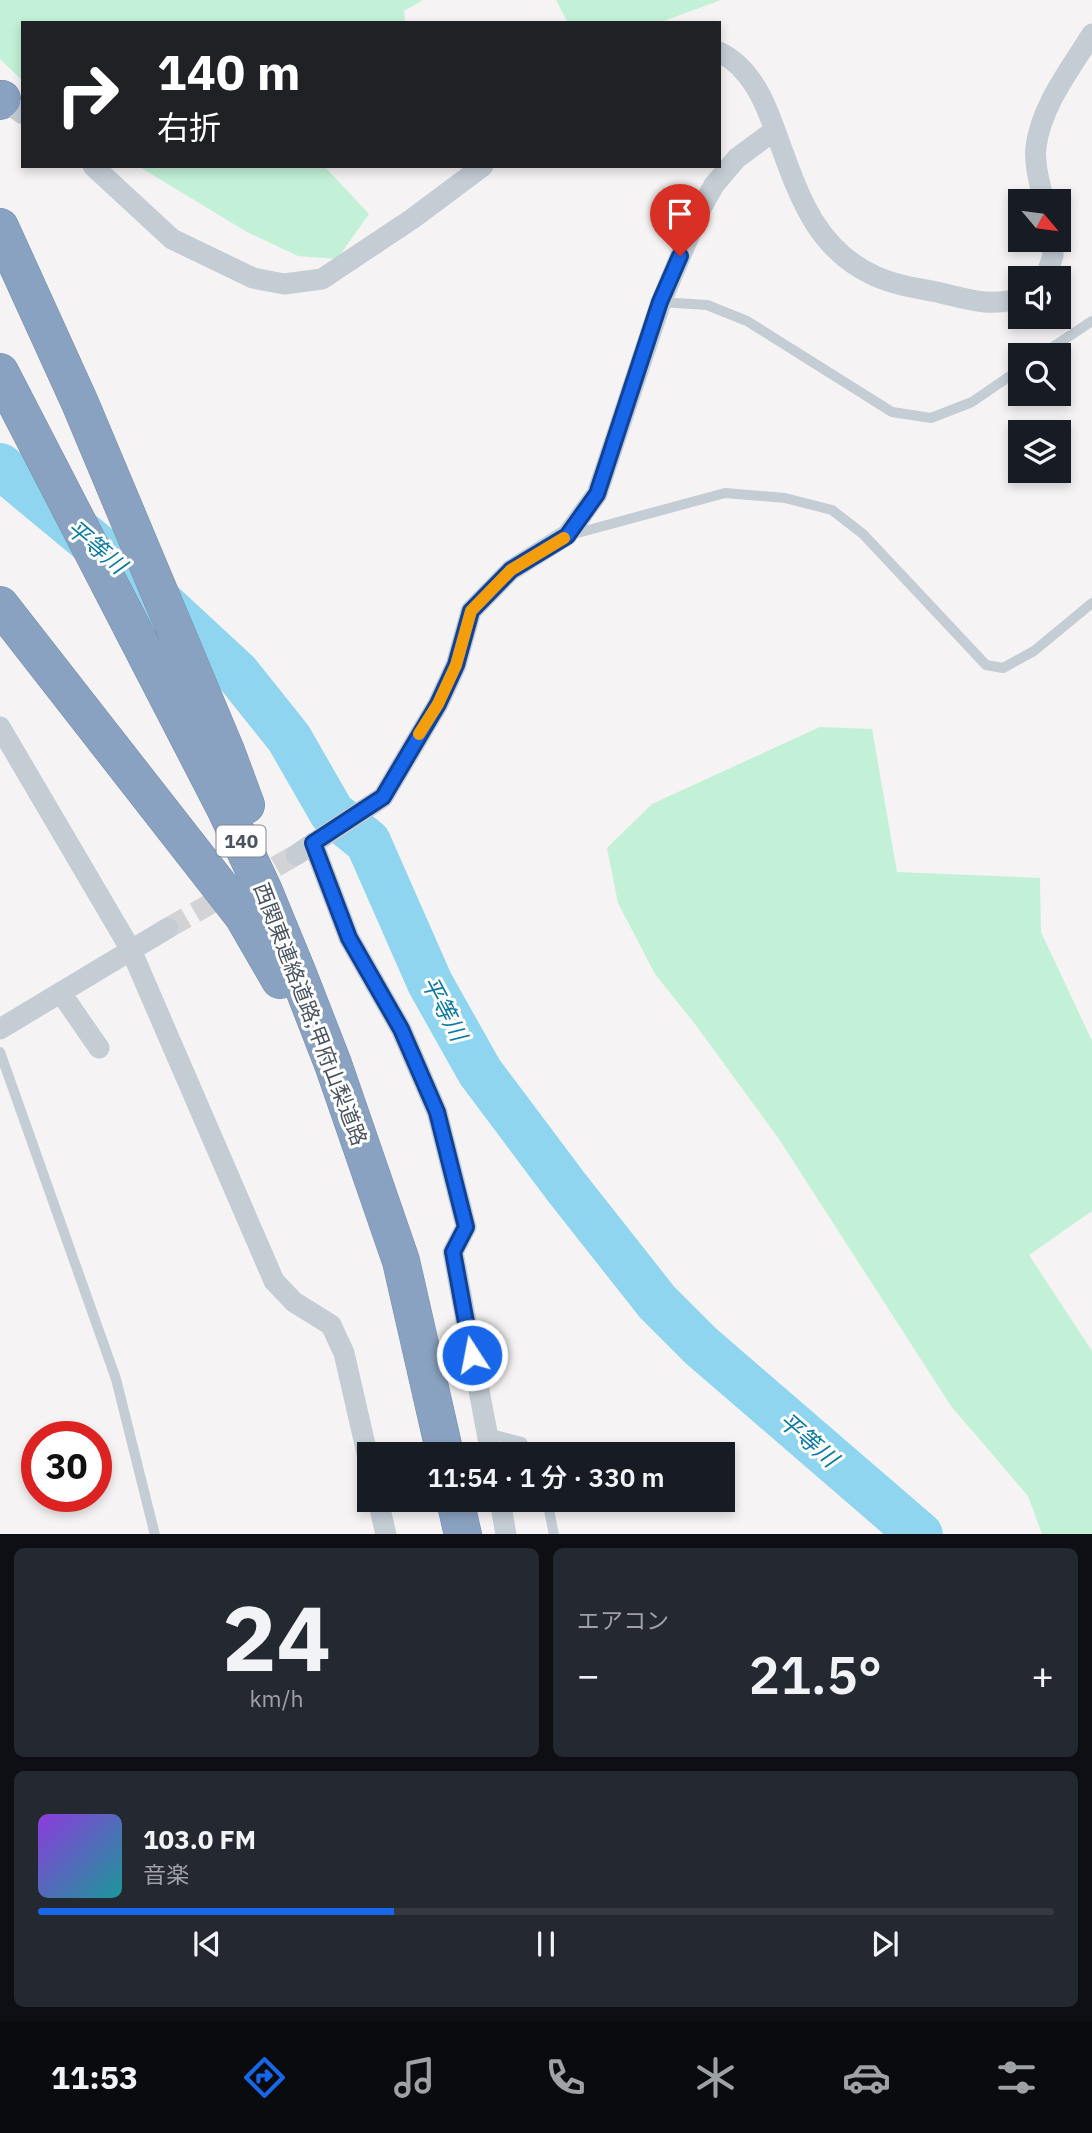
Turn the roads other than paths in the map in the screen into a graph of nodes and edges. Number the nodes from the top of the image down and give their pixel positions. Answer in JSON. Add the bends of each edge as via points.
{"nodes":[{"id":1,"x":1092,"y":34,"type":"edge"},
{"id":2,"x":721,"y":53,"type":"edge"},
{"id":3,"x":775,"y":130,"type":"junction"},
{"id":4,"x":95,"y":168,"type":"edge"},
{"id":5,"x":480,"y":168,"type":"edge"},
{"id":6,"x":1042,"y":189,"type":"edge"},
{"id":7,"x":0,"y":227,"type":"edge"},
{"id":8,"x":660,"y":302,"type":"junction"},
{"id":9,"x":1008,"y":302,"type":"edge"},
{"id":10,"x":1092,"y":321,"type":"edge"},
{"id":11,"x":1059,"y":343,"type":"edge"},
{"id":12,"x":1008,"y":377,"type":"edge"},
{"id":13,"x":6,"y":385,"type":"edge"},
{"id":14,"x":567,"y":536,"type":"junction"},
{"id":15,"x":1092,"y":603,"type":"edge"},
{"id":16,"x":0,"y":605,"type":"edge"},
{"id":17,"x":0,"y":727,"type":"edge"},
{"id":18,"x":168,"y":928,"type":"tunnel mouth"},
{"id":19,"x":131,"y":950,"type":"junction"},
{"id":20,"x":298,"y":974,"type":"junction"},
{"id":21,"x":61,"y":993,"type":"junction"},
{"id":22,"x":0,"y":1029,"type":"edge"},
{"id":23,"x":99,"y":1048,"type":"dead end"},
{"id":24,"x":0,"y":1052,"type":"edge"},
{"id":25,"x":370,"y":1167,"type":"junction"},
{"id":26,"x":487,"y":1433,"type":"junction"},
{"id":27,"x":364,"y":1442,"type":"edge"},
{"id":28,"x":441,"y":1442,"type":"edge"},
{"id":29,"x":489,"y":1442,"type":"edge"},
{"id":30,"x":523,"y":1442,"type":"edge"},
{"id":31,"x":381,"y":1512,"type":"edge"},
{"id":32,"x":458,"y":1512,"type":"edge"},
{"id":33,"x":502,"y":1512,"type":"edge"},
{"id":34,"x":549,"y":1512,"type":"edge"},
{"id":35,"x":155,"y":1534,"type":"edge"},
{"id":36,"x":386,"y":1534,"type":"edge"},
{"id":37,"x":463,"y":1534,"type":"edge"},
{"id":38,"x":506,"y":1534,"type":"edge"},
{"id":39,"x":554,"y":1534,"type":"edge"}],
"edges":[{"from":1,"to":6,"type":"street","via":[[1055,96],[1036,147]]},
{"from":2,"to":3,"type":"street","via":[[742,67]]},
{"from":3,"to":8,"type":"street","via":[[737,158],[714,186]]},
{"from":3,"to":9,"type":"street","via":[[807,210],[824,239],[850,261],[874,276],[912,287],[985,302]]},
{"from":4,"to":5,"type":"street","via":[[172,239],[253,278],[284,284],[323,279]]},
{"from":7,"to":20,"type":"highway","via":[[80,403],[226,751],[276,892]]},
{"from":8,"to":12,"type":"lane","via":[[707,305],[747,321],[892,412],[930,418],[972,402]]},
{"from":8,"to":14,"type":"street","via":[[597,494]]},
{"from":10,"to":11,"type":"lane"},
{"from":13,"to":20,"type":"highway","name":"西関東連絡道路;甲府山梨道路","number":"140","via":[[177,712],[263,888]]},
{"from":14,"to":15,"type":"lane","via":[[725,493],[785,498],[832,510],[863,534],[986,665],[1003,668],[1034,651]]},
{"from":14,"to":26,"type":"street","via":[[511,570],[471,611],[456,665],[438,704],[383,797],[304,849],[401,1029],[437,1112],[466,1227],[453,1252]]},
{"from":16,"to":25,"type":"highway","via":[[243,915],[275,970]]},
{"from":17,"to":19,"type":"street"},
{"from":18,"to":19,"type":"street"},
{"from":19,"to":21,"type":"street"},
{"from":19,"to":27,"type":"street","via":[[274,1281],[294,1302],[331,1325],[344,1353]]},
{"from":20,"to":25,"type":"highway","name":"西関東連絡道路;甲府山梨道路","number":"140"},
{"from":21,"to":22,"type":"street"},
{"from":21,"to":23,"type":"street"},
{"from":24,"to":35,"type":"lane","via":[[116,1379]]},
{"from":25,"to":28,"type":"highway","name":"西関東連絡道路;甲府山梨道路","number":"140","via":[[401,1261]]},
{"from":26,"to":29,"type":"street"},
{"from":26,"to":30,"type":"lane"},
{"from":31,"to":36,"type":"street"},
{"from":32,"to":37,"type":"highway"},
{"from":33,"to":38,"type":"street"},
{"from":34,"to":39,"type":"lane"}]}
